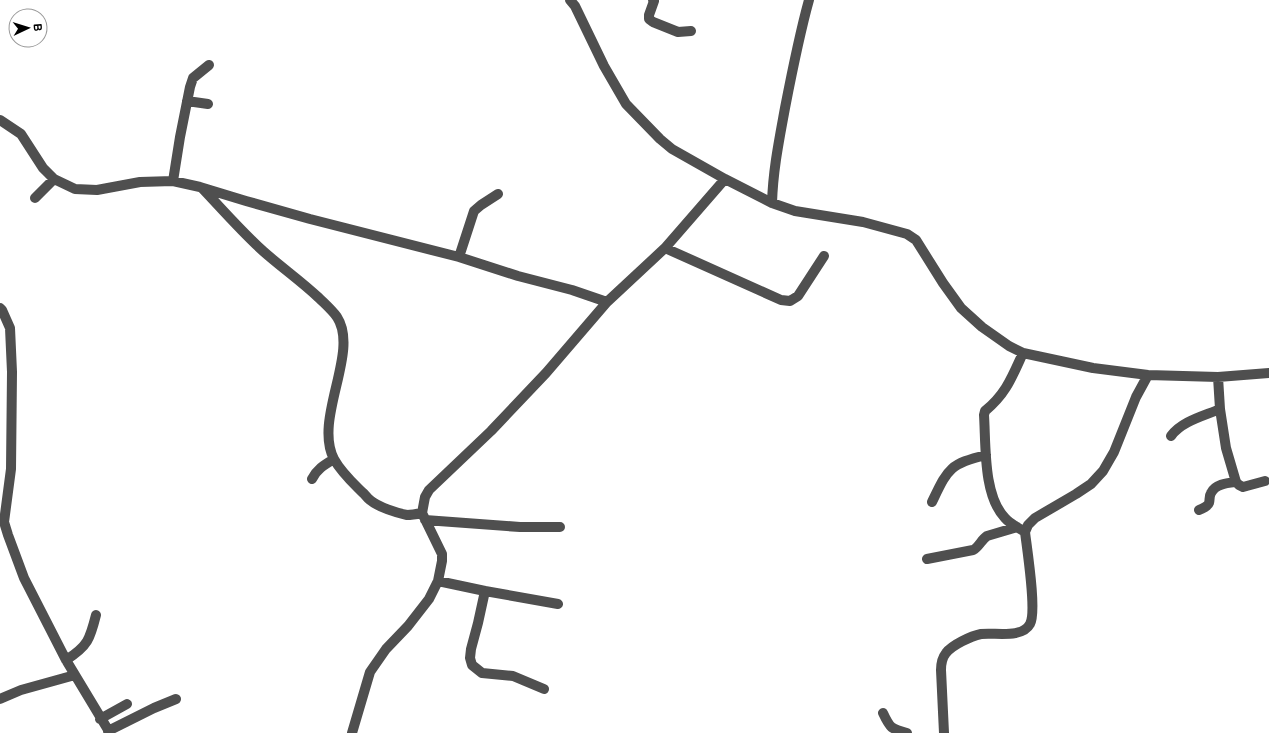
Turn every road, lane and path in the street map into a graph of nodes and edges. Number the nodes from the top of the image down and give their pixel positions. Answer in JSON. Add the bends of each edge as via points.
{"nodes":[{"id":1,"x":570,"y":0,"type":"edge"},
{"id":2,"x":654,"y":0,"type":"edge"},
{"id":3,"x":809,"y":0,"type":"edge"},
{"id":4,"x":691,"y":31,"type":"dead end"},
{"id":5,"x":209,"y":65,"type":"dead end"},
{"id":6,"x":187,"y":101,"type":"junction"},
{"id":7,"x":208,"y":104,"type":"dead end"},
{"id":8,"x":0,"y":120,"type":"edge"},
{"id":9,"x":54,"y":179,"type":"junction"},
{"id":10,"x":725,"y":179,"type":"junction"},
{"id":11,"x":174,"y":180,"type":"junction"},
{"id":12,"x":200,"y":187,"type":"junction"},
{"id":13,"x":498,"y":194,"type":"dead end"},
{"id":14,"x":35,"y":198,"type":"dead end"},
{"id":15,"x":772,"y":203,"type":"junction"},
{"id":16,"x":665,"y":248,"type":"junction"},
{"id":17,"x":824,"y":256,"type":"dead end"},
{"id":18,"x":458,"y":257,"type":"junction"},
{"id":19,"x":607,"y":302,"type":"junction"},
{"id":20,"x":0,"y":308,"type":"edge"},
{"id":21,"x":1023,"y":353,"type":"junction"},
{"id":22,"x":1269,"y":374,"type":"edge"},
{"id":23,"x":1148,"y":375,"type":"junction"},
{"id":24,"x":1218,"y":377,"type":"junction"},
{"id":25,"x":1220,"y":409,"type":"junction"},
{"id":26,"x":1171,"y":436,"type":"dead end"},
{"id":27,"x":986,"y":455,"type":"junction"},
{"id":28,"x":334,"y":459,"type":"junction"},
{"id":29,"x":312,"y":479,"type":"dead end"},
{"id":30,"x":1265,"y":481,"type":"dead end"},
{"id":31,"x":1236,"y":482,"type":"junction"},
{"id":32,"x":932,"y":502,"type":"dead end"},
{"id":33,"x":1199,"y":510,"type":"dead end"},
{"id":34,"x":423,"y":516,"type":"junction"},
{"id":35,"x":2,"y":521,"type":"edge"},
{"id":36,"x":560,"y":527,"type":"dead end"},
{"id":37,"x":1021,"y":530,"type":"junction"},
{"id":38,"x":927,"y":559,"type":"dead end"},
{"id":39,"x":438,"y":581,"type":"junction"},
{"id":40,"x":485,"y":591,"type":"junction"},
{"id":41,"x":558,"y":604,"type":"dead end"},
{"id":42,"x":96,"y":615,"type":"dead end"},
{"id":43,"x":66,"y":660,"type":"junction"},
{"id":44,"x":75,"y":675,"type":"junction"},
{"id":45,"x":544,"y":689,"type":"dead end"},
{"id":46,"x":0,"y":700,"type":"edge"},
{"id":47,"x":176,"y":700,"type":"dead end"},
{"id":48,"x":127,"y":704,"type":"dead end"},
{"id":49,"x":883,"y":713,"type":"dead end"},
{"id":50,"x":100,"y":719,"type":"junction"},
{"id":51,"x":109,"y":732,"type":"edge"},
{"id":52,"x":352,"y":733,"type":"edge"},
{"id":53,"x":907,"y":733,"type":"edge"},
{"id":54,"x":944,"y":733,"type":"edge"}],
"edges":[{"from":1,"to":10,"type":"street","via":[[626,104],[672,149]]},
{"from":2,"to":4,"type":"street","via":[[649,15],[652,22],[678,32]]},
{"from":3,"to":15,"type":"street","via":[[794,60],[779,139]]},
{"from":5,"to":6,"type":"street","via":[[193,78]]},
{"from":6,"to":7,"type":"street"},
{"from":6,"to":11,"type":"street"},
{"from":8,"to":9,"type":"street","via":[[21,134],[43,168]]},
{"from":9,"to":11,"type":"street","via":[[75,189],[97,190],[140,182]]},
{"from":9,"to":14,"type":"street"},
{"from":10,"to":15,"type":"street"},
{"from":10,"to":16,"type":"street"},
{"from":11,"to":12,"type":"street"},
{"from":12,"to":18,"type":"street"},
{"from":12,"to":28,"type":"street","via":[[264,252],[303,283],[338,318],[344,342],[329,423],[329,442]]},
{"from":13,"to":18,"type":"street","via":[[474,211]]},
{"from":15,"to":21,"type":"street","via":[[795,211],[863,222],[907,234],[916,240],[961,308],[997,338]]},
{"from":16,"to":17,"type":"street","via":[[780,300],[790,301],[798,296]]},
{"from":16,"to":19,"type":"street"},
{"from":18,"to":19,"type":"street"},
{"from":19,"to":34,"type":"street","via":[[546,374],[429,490],[425,497]]},
{"from":20,"to":35,"type":"street","via":[[10,328],[12,372],[11,469]]},
{"from":21,"to":23,"type":"street","via":[[1094,368]]},
{"from":21,"to":27,"type":"street","via":[[1002,395],[985,411]]},
{"from":22,"to":24,"type":"street"},
{"from":23,"to":24,"type":"street"},
{"from":23,"to":37,"type":"street","via":[[1103,471],[1091,484],[1035,518]]},
{"from":24,"to":25,"type":"street"},
{"from":25,"to":26,"type":"street","via":[[1185,424]]},
{"from":25,"to":31,"type":"street","via":[[1226,448]]},
{"from":27,"to":32,"type":"street","via":[[960,463],[949,471]]},
{"from":27,"to":37,"type":"street","via":[[991,493],[1006,519]]},
{"from":28,"to":29,"type":"street","via":[[320,467]]},
{"from":28,"to":34,"type":"street","via":[[347,477],[371,501],[390,510]]},
{"from":30,"to":31,"type":"street","via":[[1243,487]]},
{"from":31,"to":33,"type":"street","via":[[1214,488],[1210,503]]},
{"from":34,"to":36,"type":"street","via":[[520,527]]},
{"from":34,"to":39,"type":"street","via":[[442,554]]},
{"from":35,"to":43,"type":"street","via":[[24,578]]},
{"from":37,"to":38,"type":"street","via":[[987,536],[973,550]]},
{"from":37,"to":54,"type":"street","via":[[1031,581],[1030,624],[1020,632],[980,634],[954,646],[946,653],[940,670]]},
{"from":39,"to":40,"type":"street"},
{"from":39,"to":52,"type":"street","via":[[421,612],[386,649],[370,672]]},
{"from":40,"to":41,"type":"street"},
{"from":40,"to":45,"type":"street","via":[[470,649],[472,665],[482,673],[513,676]]},
{"from":42,"to":43,"type":"street","via":[[86,644]]},
{"from":43,"to":44,"type":"street"},
{"from":44,"to":46,"type":"street","via":[[21,690]]},
{"from":44,"to":50,"type":"street"},
{"from":47,"to":51,"type":"street","via":[[154,708]]},
{"from":48,"to":50,"type":"street"},
{"from":49,"to":53,"type":"street","via":[[889,726]]},
{"from":50,"to":51,"type":"street"}]}
